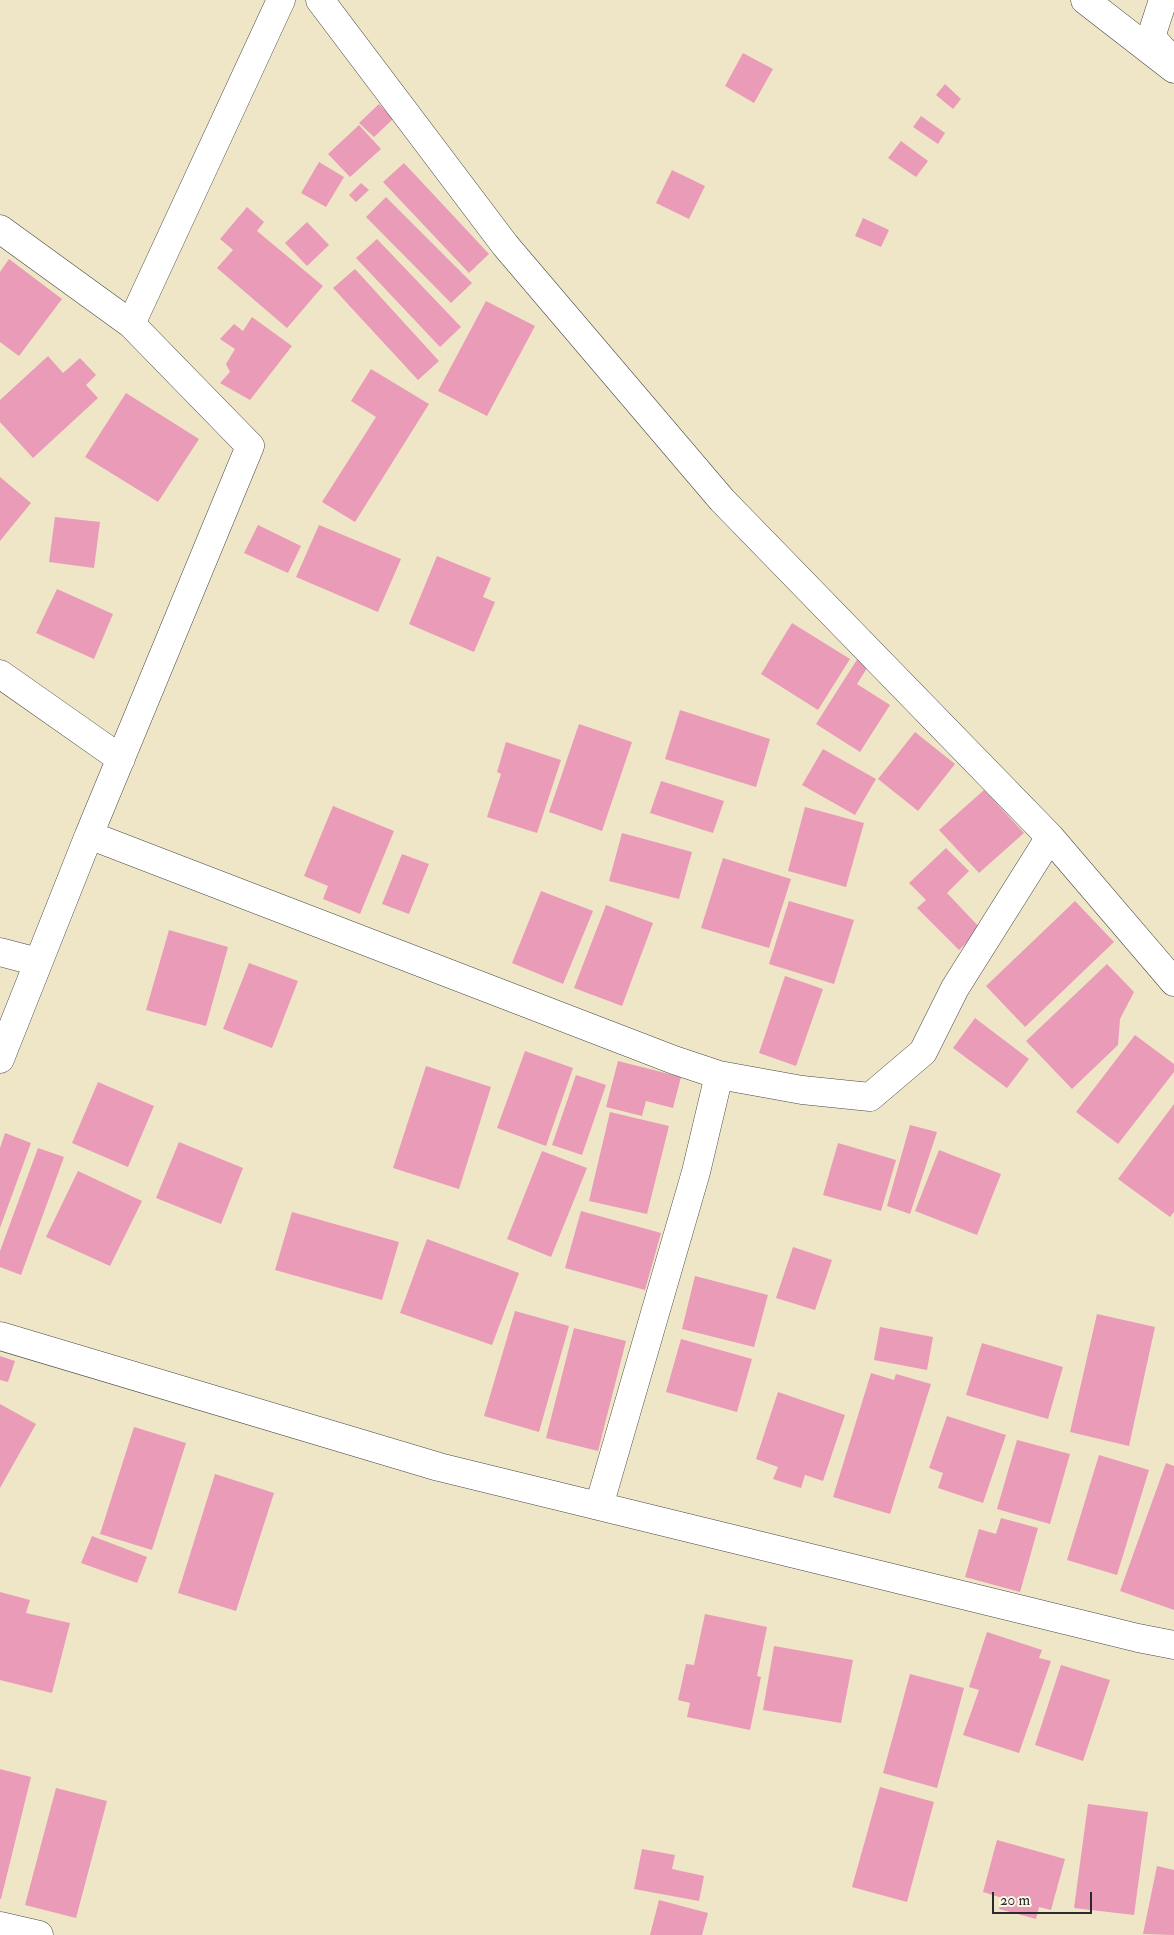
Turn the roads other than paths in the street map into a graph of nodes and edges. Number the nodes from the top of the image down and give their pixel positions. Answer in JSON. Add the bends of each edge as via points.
{"nodes":[{"id":1,"x":280,"y":0,"type":"edge"},
{"id":2,"x":320,"y":0,"type":"edge"},
{"id":3,"x":1085,"y":0,"type":"edge"},
{"id":4,"x":1163,"y":0,"type":"edge"},
{"id":5,"x":1162,"y":32,"type":"edge"},
{"id":6,"x":1174,"y":62,"type":"edge"},
{"id":7,"x":1174,"y":69,"type":"edge"},
{"id":8,"x":0,"y":229,"type":"edge"},
{"id":9,"x":131,"y":324,"type":"junction"},
{"id":10,"x":0,"y":674,"type":"edge"},
{"id":11,"x":121,"y":758,"type":"junction"},
{"id":12,"x":89,"y":835,"type":"junction"},
{"id":13,"x":1050,"y":837,"type":"junction"},
{"id":14,"x":0,"y":952,"type":"edge"},
{"id":15,"x":38,"y":962,"type":"junction"},
{"id":16,"x":1174,"y":982,"type":"edge"},
{"id":17,"x":0,"y":1060,"type":"edge"},
{"id":18,"x":718,"y":1075,"type":"junction"},
{"id":19,"x":0,"y":1336,"type":"edge"},
{"id":20,"x":599,"y":1506,"type":"junction"},
{"id":21,"x":1174,"y":1645,"type":"edge"},
{"id":22,"x":0,"y":1926,"type":"edge"},
{"id":23,"x":39,"y":1935,"type":"edge"}],
"edges":[{"from":1,"to":9,"type":"street"},
{"from":2,"to":13,"type":"street","via":[[506,244],[722,500]]},
{"from":3,"to":7,"type":"street"},
{"from":4,"to":5,"type":"street"},
{"from":5,"to":6,"type":"street"},
{"from":8,"to":9,"type":"street"},
{"from":9,"to":11,"type":"street","via":[[250,446]]},
{"from":10,"to":11,"type":"street"},
{"from":11,"to":12,"type":"street"},
{"from":12,"to":15,"type":"street"},
{"from":12,"to":18,"type":"street"},
{"from":13,"to":16,"type":"street"},
{"from":13,"to":18,"type":"street","via":[[955,988],[923,1052],[870,1097],[802,1090]]},
{"from":14,"to":15,"type":"street"},
{"from":15,"to":17,"type":"street"},
{"from":18,"to":20,"type":"street","via":[[696,1172]]},
{"from":19,"to":20,"type":"street","via":[[439,1467]]},
{"from":20,"to":21,"type":"street"},
{"from":22,"to":23,"type":"street"}]}
